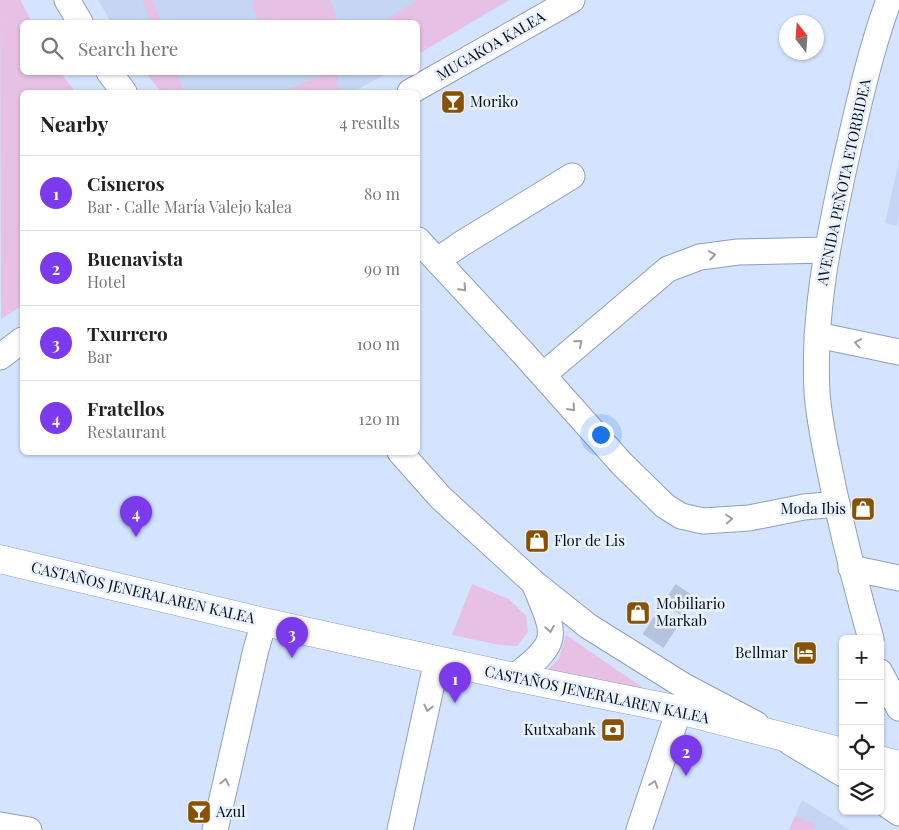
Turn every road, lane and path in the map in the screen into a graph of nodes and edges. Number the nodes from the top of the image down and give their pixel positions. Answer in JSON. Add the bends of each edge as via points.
{"nodes":[{"id":1,"x":67,"y":0,"type":"edge"},
{"id":2,"x":572,"y":0,"type":"edge"},
{"id":3,"x":880,"y":7,"type":"edge"},
{"id":4,"x":79,"y":20,"type":"edge"},
{"id":5,"x":111,"y":75,"type":"edge"},
{"id":6,"x":122,"y":90,"type":"edge"},
{"id":7,"x":414,"y":90,"type":"edge"},
{"id":8,"x":572,"y":176,"type":"dead end"},
{"id":9,"x":420,"y":242,"type":"edge"},
{"id":10,"x":827,"y":250,"type":"junction"},
{"id":11,"x":438,"y":260,"type":"junction"},
{"id":12,"x":817,"y":335,"type":"junction"},
{"id":13,"x":899,"y":352,"type":"edge"},
{"id":14,"x":542,"y":375,"type":"junction"},
{"id":15,"x":403,"y":455,"type":"edge"},
{"id":16,"x":837,"y":504,"type":"junction"},
{"id":17,"x":0,"y":559,"type":"edge"},
{"id":18,"x":851,"y":568,"type":"junction"},
{"id":19,"x":899,"y":578,"type":"edge"},
{"id":20,"x":534,"y":583,"type":"junction"},
{"id":21,"x":264,"y":622,"type":"junction"},
{"id":22,"x":870,"y":635,"type":"edge"},
{"id":23,"x":437,"y":660,"type":"junction"},
{"id":24,"x":514,"y":677,"type":"junction"},
{"id":25,"x":884,"y":680,"type":"edge"},
{"id":26,"x":899,"y":708,"type":"edge"},
{"id":27,"x":679,"y":710,"type":"junction"},
{"id":28,"x":782,"y":737,"type":"junction"},
{"id":29,"x":839,"y":737,"type":"edge"},
{"id":30,"x":839,"y":751,"type":"edge"},
{"id":31,"x":884,"y":761,"type":"edge"},
{"id":32,"x":899,"y":765,"type":"edge"},
{"id":33,"x":839,"y":772,"type":"edge"},
{"id":34,"x":884,"y":778,"type":"edge"},
{"id":35,"x":899,"y":789,"type":"edge"},
{"id":36,"x":884,"y":803,"type":"edge"},
{"id":37,"x":899,"y":813,"type":"edge"},
{"id":38,"x":0,"y":825,"type":"edge"},
{"id":39,"x":29,"y":830,"type":"edge"},
{"id":40,"x":214,"y":830,"type":"edge"},
{"id":41,"x":400,"y":830,"type":"edge"},
{"id":42,"x":639,"y":830,"type":"edge"}],
"edges":[{"from":1,"to":4,"type":"street"},
{"from":2,"to":7,"type":"street","name":"MUGAKOA KALEA"},
{"from":3,"to":10,"type":"street","name":"AVENIDA PEÑOTA ETORBIDEA"},
{"from":5,"to":6,"type":"street"},
{"from":8,"to":11,"type":"street"},
{"from":9,"to":11,"type":"street"},
{"from":10,"to":12,"type":"street","name":"AVENIDA PEÑOTA ETORBIDEA"},
{"from":14,"to":10,"type":"street","one_way":true,"via":[[668,269],[700,257],[738,252]]},
{"from":11,"to":14,"type":"street","one_way":true},
{"from":13,"to":12,"type":"street","one_way":true},
{"from":12,"to":16,"type":"street","name":"AVENIDA PEÑOTA ETORBIDEA","via":[[820,423]]},
{"from":14,"to":16,"type":"street","one_way":true,"via":[[622,464],[665,506],[681,516],[703,521]]},
{"from":15,"to":20,"type":"street","via":[[441,498]]},
{"from":16,"to":18,"type":"street","name":"AVENIDA PEÑOTA ETORBIDEA"},
{"from":17,"to":21,"type":"street","name":"CASTAÑOS JENERALAREN KALEA"},
{"from":18,"to":19,"type":"street"},
{"from":18,"to":22,"type":"street","name":"AVENIDA PEÑOTA ETORBIDEA"},
{"from":20,"to":24,"type":"street","one_way":true,"via":[[552,635],[548,648],[536,662]]},
{"from":20,"to":28,"type":"street","via":[[588,626],[684,686]]},
{"from":21,"to":23,"type":"street","name":"CASTAÑOS JENERALAREN KALEA"},
{"from":40,"to":21,"type":"street","one_way":true},
{"from":23,"to":24,"type":"street","name":"CASTAÑOS JENERALAREN KALEA"},
{"from":23,"to":41,"type":"street","one_way":true},
{"from":24,"to":27,"type":"street","name":"CASTAÑOS JENERALAREN KALEA"},
{"from":25,"to":26,"type":"street"},
{"from":27,"to":28,"type":"street","name":"CASTAÑOS JENERALAREN KALEA"},
{"from":42,"to":27,"type":"street","one_way":true},
{"from":28,"to":29,"type":"street"},
{"from":28,"to":30,"type":"street","name":"CASTAÑOS JENERALAREN KALEA"},
{"from":28,"to":33,"type":"street"},
{"from":31,"to":32,"type":"street"},
{"from":34,"to":35,"type":"street"},
{"from":36,"to":37,"type":"street"},
{"from":38,"to":39,"type":"street"}]}
